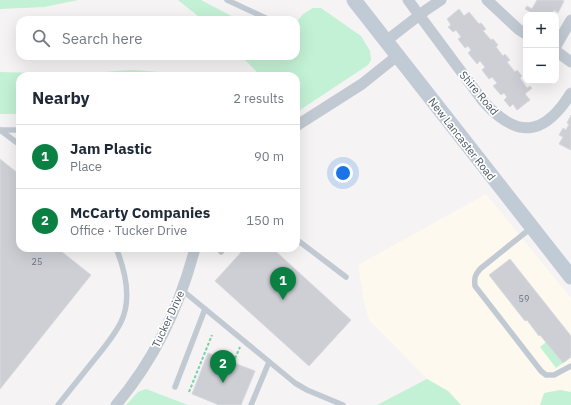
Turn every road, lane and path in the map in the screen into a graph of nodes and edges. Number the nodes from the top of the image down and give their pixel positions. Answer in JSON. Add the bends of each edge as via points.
{"nodes":[{"id":1,"x":227,"y":0,"type":"edge"},
{"id":2,"x":354,"y":0,"type":"edge"},
{"id":3,"x":408,"y":0,"type":"edge"},
{"id":4,"x":441,"y":0,"type":"edge"},
{"id":5,"x":487,"y":0,"type":"edge"},
{"id":6,"x":419,"y":15,"type":"junction"},
{"id":7,"x":261,"y":16,"type":"edge"},
{"id":8,"x":571,"y":20,"type":"edge"},
{"id":9,"x":523,"y":32,"type":"edge"},
{"id":10,"x":386,"y":41,"type":"junction"},
{"id":11,"x":559,"y":41,"type":"edge"},
{"id":12,"x":559,"y":53,"type":"edge"},
{"id":13,"x":397,"y":56,"type":"junction"},
{"id":14,"x":571,"y":62,"type":"edge"},
{"id":15,"x":571,"y":93,"type":"edge"},
{"id":16,"x":300,"y":123,"type":"edge"},
{"id":17,"x":0,"y":130,"type":"edge"},
{"id":18,"x":16,"y":130,"type":"edge"},
{"id":19,"x":16,"y":142,"type":"edge"},
{"id":20,"x":532,"y":228,"type":"junction"},
{"id":21,"x":300,"y":242,"type":"edge"},
{"id":22,"x":117,"y":252,"type":"edge"},
{"id":23,"x":193,"y":252,"type":"edge"},
{"id":24,"x":346,"y":277,"type":"dead end"},
{"id":25,"x":571,"y":277,"type":"edge"},
{"id":26,"x":182,"y":290,"type":"junction"},
{"id":27,"x":205,"y":309,"type":"junction"},
{"id":28,"x":212,"y":335,"type":"dead end"},
{"id":29,"x":243,"y":340,"type":"junction"},
{"id":30,"x":204,"y":354,"type":"junction"},
{"id":31,"x":208,"y":355,"type":"dead end"},
{"id":32,"x":270,"y":362,"type":"junction"},
{"id":33,"x":233,"y":363,"type":"dead end"},
{"id":34,"x":571,"y":366,"type":"edge"},
{"id":35,"x":175,"y":387,"type":"dead end"},
{"id":36,"x":189,"y":392,"type":"dead end"},
{"id":37,"x":58,"y":405,"type":"edge"},
{"id":38,"x":116,"y":405,"type":"edge"},
{"id":39,"x":251,"y":405,"type":"edge"},
{"id":40,"x":343,"y":405,"type":"edge"}],
"edges":[{"from":1,"to":7,"type":"lane"},
{"from":2,"to":10,"type":"main road","name":"New Lancaster Road"},
{"from":3,"to":6,"type":"street","name":"Shire Road"},
{"from":4,"to":6,"type":"street"},
{"from":5,"to":9,"type":"street"},
{"from":6,"to":10,"type":"street"},
{"from":6,"to":15,"type":"street","name":"Shire Road","via":[[483,101],[507,123],[517,127],[534,128],[546,122],[562,108]]},
{"from":8,"to":11,"type":"street"},
{"from":10,"to":13,"type":"main road","name":"New Lancaster Road"},
{"from":12,"to":14,"type":"street"},
{"from":13,"to":16,"type":"street","via":[[362,84]]},
{"from":13,"to":20,"type":"main road","name":"New Lancaster Road"},
{"from":17,"to":18,"type":"lane"},
{"from":17,"to":19,"type":"lane"},
{"from":20,"to":25,"type":"main road","name":"New Lancaster Road"},
{"from":20,"to":34,"type":"lane","via":[[475,274],[475,286],[546,376],[554,375]]},
{"from":21,"to":24,"type":"lane"},
{"from":22,"to":37,"type":"lane","via":[[126,285],[121,321],[112,338]]},
{"from":23,"to":26,"type":"street","name":"Tucker Drive"},
{"from":26,"to":27,"type":"lane"},
{"from":26,"to":38,"type":"street","name":"Tucker Drive","via":[[162,338]]},
{"from":27,"to":29,"type":"lane"},
{"from":27,"to":35,"type":"lane"},
{"from":28,"to":30,"type":"path"},
{"from":29,"to":32,"type":"lane"},
{"from":29,"to":33,"type":"path"},
{"from":30,"to":31,"type":"path"},
{"from":30,"to":36,"type":"path"},
{"from":32,"to":39,"type":"lane"},
{"from":32,"to":40,"type":"lane","via":[[301,387]]}]}
